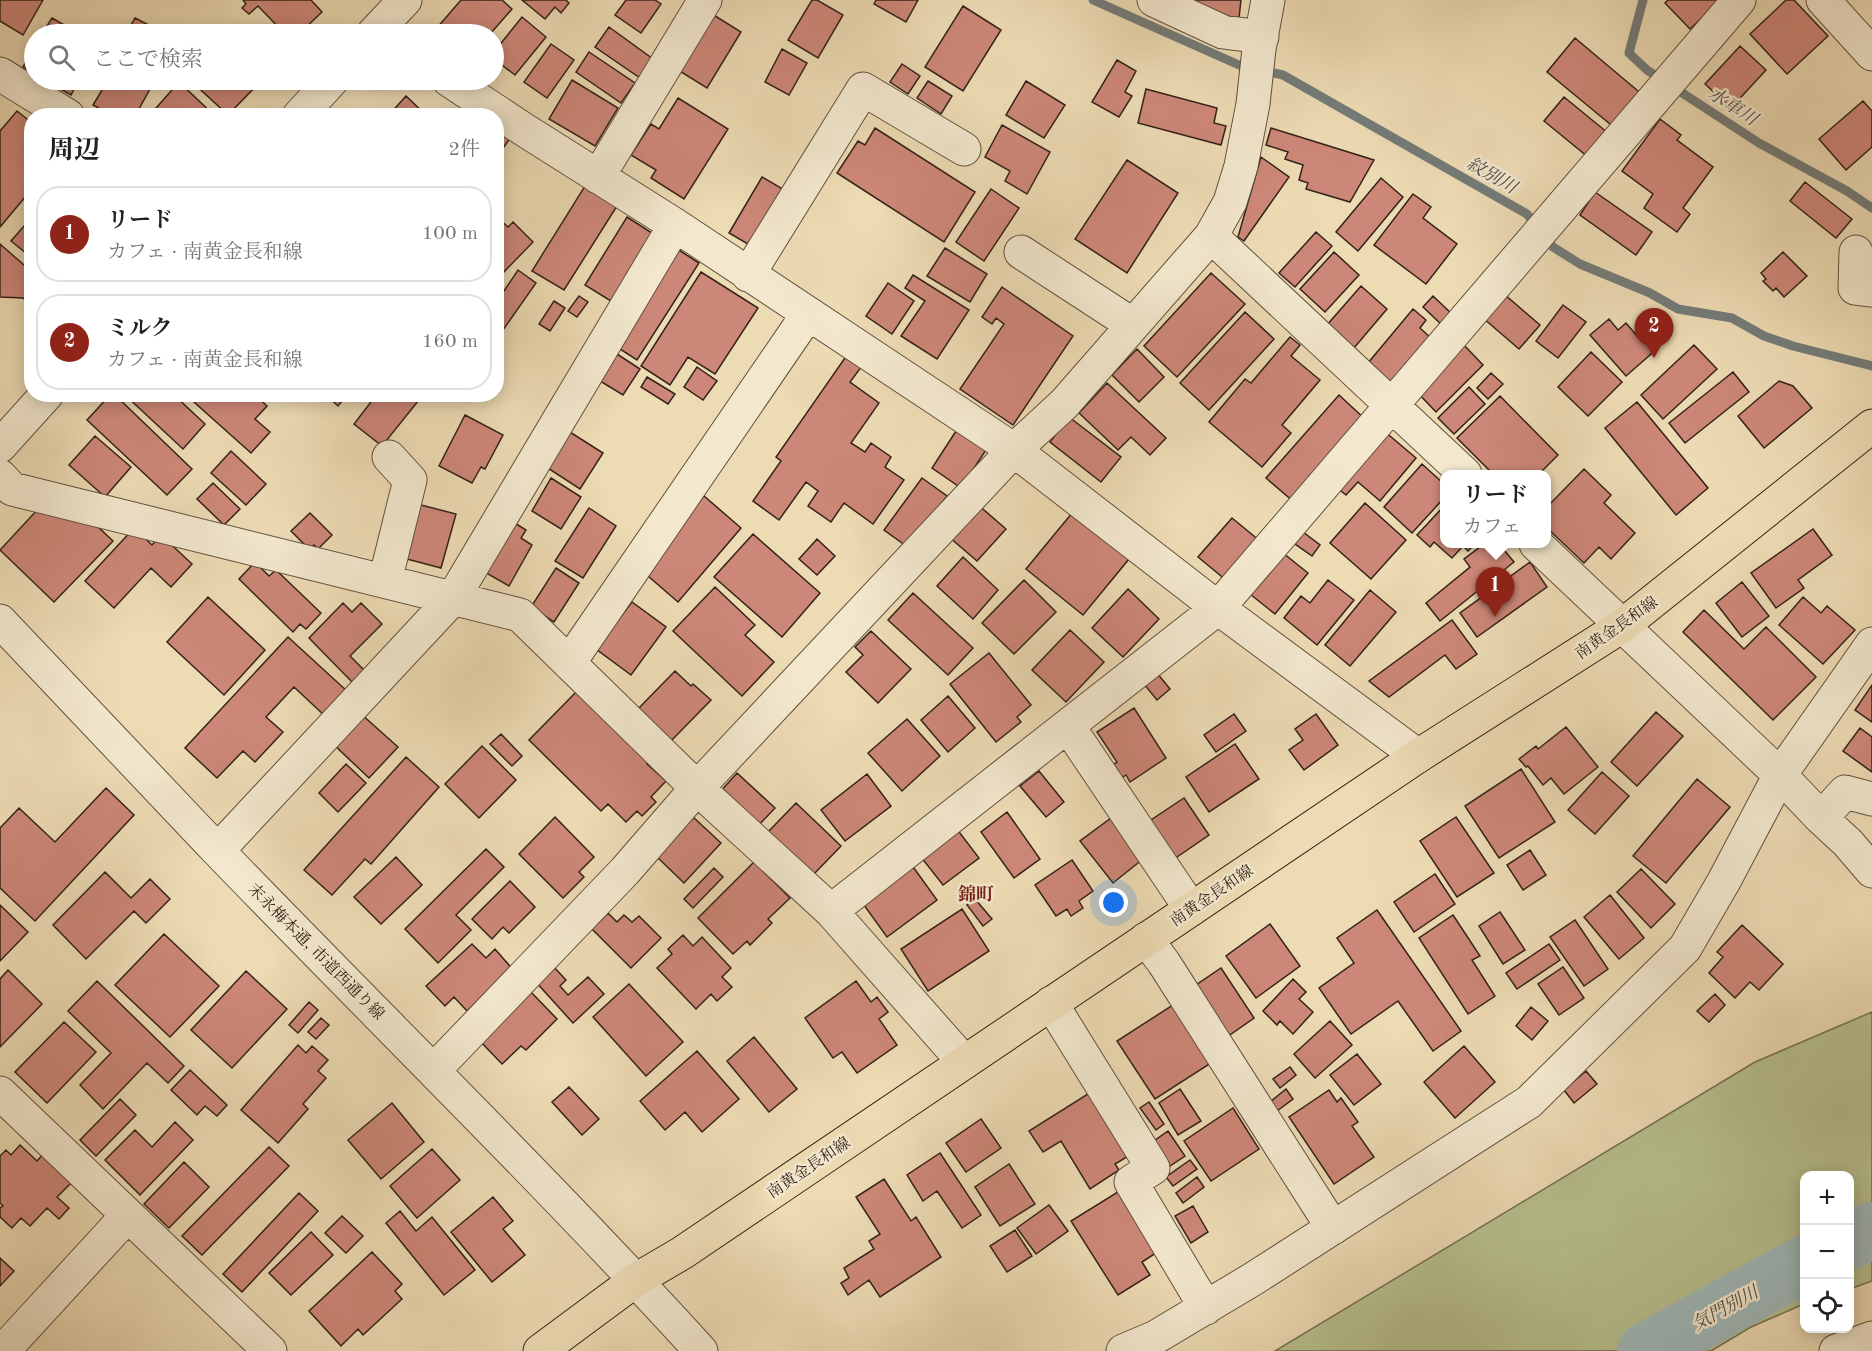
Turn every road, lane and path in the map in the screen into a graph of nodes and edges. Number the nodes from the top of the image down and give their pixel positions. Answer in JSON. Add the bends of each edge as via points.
{"nodes":[{"id":1,"x":405,"y":0,"type":"edge"},
{"id":2,"x":705,"y":0,"type":"edge"},
{"id":3,"x":1154,"y":0,"type":"edge"},
{"id":4,"x":1268,"y":0,"type":"edge"},
{"id":5,"x":1739,"y":0,"type":"edge"},
{"id":6,"x":1823,"y":0,"type":"edge"},
{"id":7,"x":385,"y":24,"type":"edge"},
{"id":8,"x":1261,"y":43,"type":"junction"},
{"id":9,"x":1872,"y":54,"type":"edge"},
{"id":10,"x":0,"y":74,"type":"edge"},
{"id":11,"x":24,"y":89,"type":"edge"},
{"id":12,"x":26,"y":90,"type":"edge"},
{"id":13,"x":323,"y":90,"type":"edge"},
{"id":14,"x":464,"y":90,"type":"edge"},
{"id":15,"x":55,"y":108,"type":"edge"},
{"id":16,"x":306,"y":108,"type":"edge"},
{"id":17,"x":492,"y":108,"type":"edge"},
{"id":18,"x":504,"y":116,"type":"edge"},
{"id":19,"x":964,"y":149,"type":"dead end"},
{"id":20,"x":598,"y":177,"type":"junction"},
{"id":21,"x":675,"y":225,"type":"junction"},
{"id":22,"x":1211,"y":236,"type":"junction"},
{"id":23,"x":1021,"y":252,"type":"dead end"},
{"id":24,"x":1856,"y":252,"type":"dead end"},
{"id":25,"x":748,"y":275,"type":"junction"},
{"id":26,"x":1872,"y":290,"type":"edge"},
{"id":27,"x":808,"y":314,"type":"junction"},
{"id":28,"x":1133,"y":325,"type":"junction"},
{"id":29,"x":40,"y":402,"type":"edge"},
{"id":30,"x":1392,"y":405,"type":"junction"},
{"id":31,"x":1872,"y":426,"type":"edge"},
{"id":32,"x":0,"y":446,"type":"edge"},
{"id":33,"x":1014,"y":450,"type":"junction"},
{"id":34,"x":389,"y":457,"type":"dead end"},
{"id":35,"x":1460,"y":470,"type":"edge"},
{"id":36,"x":0,"y":476,"type":"edge"},
{"id":37,"x":1541,"y":548,"type":"edge"},
{"id":38,"x":385,"y":581,"type":"junction"},
{"id":39,"x":453,"y":598,"type":"junction"},
{"id":40,"x":1218,"y":608,"type":"junction"},
{"id":41,"x":0,"y":621,"type":"edge"},
{"id":42,"x":1622,"y":626,"type":"junction"},
{"id":43,"x":1872,"y":644,"type":"edge"},
{"id":44,"x":569,"y":663,"type":"junction"},
{"id":45,"x":1068,"y":726,"type":"junction"},
{"id":46,"x":1418,"y":756,"type":"junction"},
{"id":47,"x":1780,"y":775,"type":"junction"},
{"id":48,"x":697,"y":788,"type":"junction"},
{"id":49,"x":1872,"y":799,"type":"edge"},
{"id":50,"x":1821,"y":818,"type":"junction"},
{"id":51,"x":218,"y":850,"type":"junction"},
{"id":52,"x":1872,"y":871,"type":"edge"},
{"id":53,"x":1191,"y":909,"type":"junction"},
{"id":54,"x":831,"y":911,"type":"junction"},
{"id":55,"x":1146,"y":939,"type":"junction"},
{"id":56,"x":1051,"y":1003,"type":"junction"},
{"id":57,"x":964,"y":1062,"type":"junction"},
{"id":58,"x":434,"y":1070,"type":"junction"},
{"id":59,"x":0,"y":1093,"type":"edge"},
{"id":60,"x":127,"y":1216,"type":"junction"},
{"id":61,"x":1333,"y":1228,"type":"junction"},
{"id":62,"x":636,"y":1280,"type":"junction"},
{"id":63,"x":1206,"y":1308,"type":"junction"},
{"id":64,"x":1872,"y":1338,"type":"edge"},
{"id":65,"x":251,"y":1345,"type":"edge"},
{"id":66,"x":3,"y":1351,"type":"edge"},
{"id":67,"x":540,"y":1351,"type":"edge"},
{"id":68,"x":700,"y":1351,"type":"edge"},
{"id":69,"x":1123,"y":1351,"type":"edge"},
{"id":70,"x":1836,"y":1351,"type":"edge"}],
"edges":[{"from":1,"to":7,"type":"street"},
{"from":2,"to":20,"type":"street"},
{"from":3,"to":8,"type":"street","via":[[1222,32]]},
{"from":4,"to":8,"type":"street"},
{"from":5,"to":30,"type":"street"},
{"from":6,"to":9,"type":"street"},
{"from":8,"to":22,"type":"street","via":[[1241,166],[1230,202]]},
{"from":10,"to":11,"type":"street"},
{"from":12,"to":15,"type":"street"},
{"from":13,"to":16,"type":"street"},
{"from":14,"to":17,"type":"street"},
{"from":18,"to":20,"type":"street"},
{"from":19,"to":25,"type":"street","via":[[862,89]]},
{"from":20,"to":21,"type":"street"},
{"from":21,"to":25,"type":"street"},
{"from":21,"to":39,"type":"street"},
{"from":22,"to":28,"type":"street"},
{"from":22,"to":30,"type":"street"},
{"from":23,"to":28,"type":"street"},
{"from":24,"to":26,"type":"street","via":[[1855,288]]},
{"from":25,"to":27,"type":"street"},
{"from":27,"to":33,"type":"street"},
{"from":27,"to":44,"type":"street"},
{"from":28,"to":33,"type":"street","via":[[1064,404]]},
{"from":29,"to":32,"type":"street"},
{"from":30,"to":35,"type":"street"},
{"from":30,"to":40,"type":"street"},
{"from":31,"to":42,"type":"main road","name":"南黄金長和線"},
{"from":33,"to":40,"type":"street"},
{"from":33,"to":48,"type":"street"},
{"from":34,"to":38,"type":"street","via":[[410,480]]},
{"from":36,"to":38,"type":"street","via":[[12,489]]},
{"from":37,"to":42,"type":"street"},
{"from":38,"to":39,"type":"street"},
{"from":39,"to":44,"type":"street","via":[[520,615]]},
{"from":39,"to":51,"type":"street"},
{"from":40,"to":45,"type":"street"},
{"from":40,"to":46,"type":"street"},
{"from":41,"to":51,"type":"street","name":"末永梅本通, 市道西通り線"},
{"from":42,"to":46,"type":"main road","name":"南黄金長和線"},
{"from":42,"to":47,"type":"street"},
{"from":43,"to":47,"type":"street"},
{"from":44,"to":48,"type":"street"},
{"from":45,"to":53,"type":"street"},
{"from":45,"to":54,"type":"street"},
{"from":46,"to":53,"type":"main road","name":"南黄金長和線"},
{"from":47,"to":50,"type":"street"},
{"from":47,"to":61,"type":"street","via":[[1685,948],[1529,1102]]},
{"from":48,"to":54,"type":"street"},
{"from":48,"to":58,"type":"street","via":[[625,871]]},
{"from":49,"to":50,"type":"street","via":[[1845,792]]},
{"from":50,"to":52,"type":"street"},
{"from":51,"to":58,"type":"street","name":"末永梅本通, 市道西通り線"},
{"from":53,"to":55,"type":"main road","name":"南黄金長和線"},
{"from":54,"to":57,"type":"street"},
{"from":55,"to":56,"type":"main road","name":"南黄金長和線"},
{"from":55,"to":61,"type":"street"},
{"from":56,"to":57,"type":"main road","name":"南黄金長和線"},
{"from":56,"to":63,"type":"street","via":[[1153,1168],[1131,1182]]},
{"from":57,"to":62,"type":"main road","name":"南黄金長和線"},
{"from":58,"to":62,"type":"street","name":"末永梅本通, 市道西通り線"},
{"from":59,"to":60,"type":"street"},
{"from":60,"to":65,"type":"street"},
{"from":60,"to":66,"type":"street"},
{"from":61,"to":63,"type":"street"},
{"from":62,"to":67,"type":"main road","name":"南黄金長和線"},
{"from":62,"to":68,"type":"street","name":"末永梅本通, 市道西通り線"},
{"from":63,"to":69,"type":"street","via":[[1156,1338]]},
{"from":64,"to":70,"type":"street"}]}
